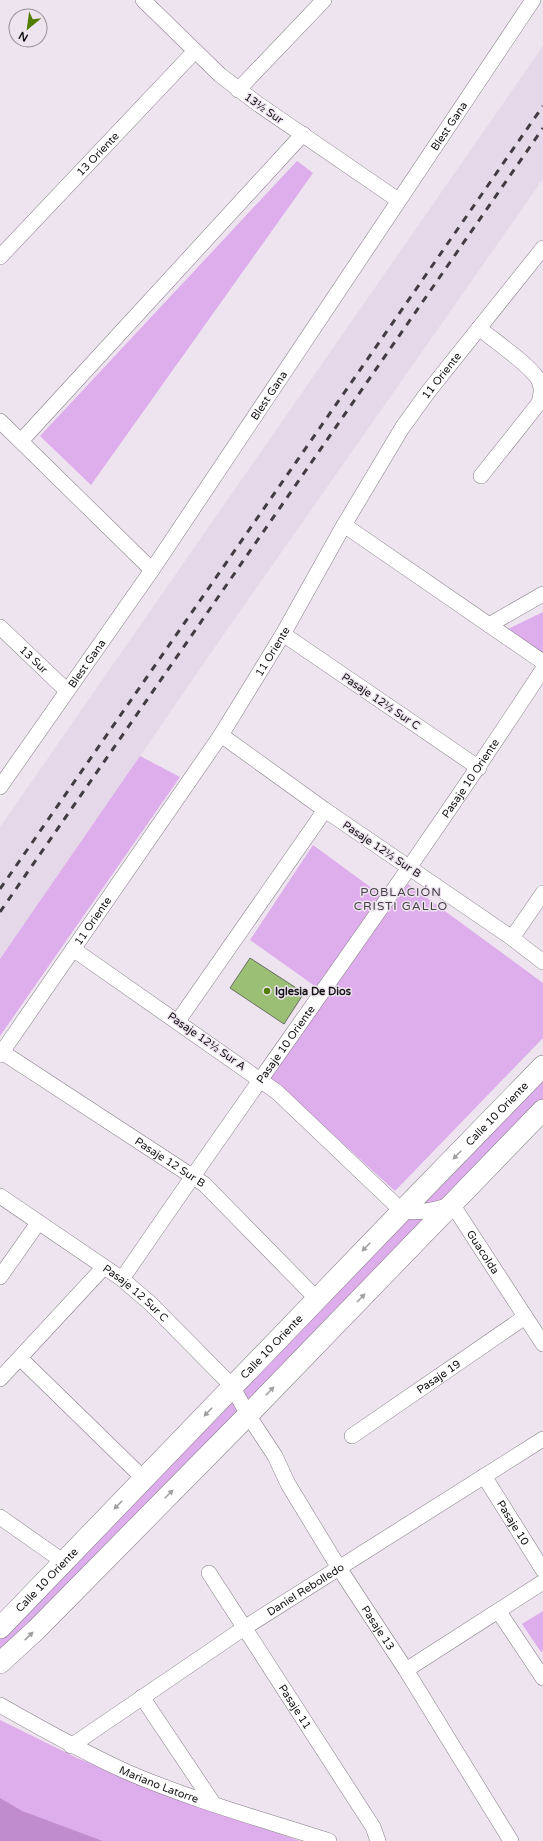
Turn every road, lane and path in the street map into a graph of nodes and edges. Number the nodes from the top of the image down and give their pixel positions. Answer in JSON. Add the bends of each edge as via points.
{"nodes":[{"id":1,"x":143,"y":0,"type":"edge"},
{"id":2,"x":324,"y":0,"type":"edge"},
{"id":3,"x":533,"y":0,"type":"edge"},
{"id":4,"x":195,"y":51,"type":"junction"},
{"id":5,"x":238,"y":90,"type":"junction"},
{"id":6,"x":303,"y":134,"type":"junction"},
{"id":7,"x":398,"y":200,"type":"junction"},
{"id":8,"x":543,"y":248,"type":"edge"},
{"id":9,"x":0,"y":257,"type":"edge"},
{"id":10,"x":538,"y":265,"type":"edge"},
{"id":11,"x":478,"y":328,"type":"junction"},
{"id":12,"x":0,"y":421,"type":"edge"},
{"id":13,"x":21,"y":441,"type":"junction"},
{"id":14,"x":482,"y":476,"type":"dead end"},
{"id":15,"x":344,"y":525,"type":"junction"},
{"id":16,"x":152,"y":570,"type":"junction"},
{"id":17,"x":543,"y":594,"type":"edge"},
{"id":18,"x":489,"y":625,"type":"junction"},
{"id":19,"x":0,"y":627,"type":"edge"},
{"id":20,"x":283,"y":634,"type":"junction"},
{"id":21,"x":543,"y":662,"type":"edge"},
{"id":22,"x":543,"y":669,"type":"edge"},
{"id":23,"x":67,"y":691,"type":"junction"},
{"id":24,"x":221,"y":736,"type":"junction"},
{"id":25,"x":479,"y":768,"type":"junction"},
{"id":26,"x":0,"y":787,"type":"edge"},
{"id":27,"x":325,"y":810,"type":"junction"},
{"id":28,"x":410,"y":868,"type":"junction"},
{"id":29,"x":543,"y":893,"type":"edge"},
{"id":30,"x":512,"y":938,"type":"junction"},
{"id":31,"x":73,"y":949,"type":"junction"},
{"id":32,"x":543,"y":962,"type":"edge"},
{"id":33,"x":178,"y":1021,"type":"junction"},
{"id":34,"x":1,"y":1053,"type":"edge"},
{"id":35,"x":543,"y":1066,"type":"edge"},
{"id":36,"x":261,"y":1079,"type":"junction"},
{"id":37,"x":543,"y":1110,"type":"edge"},
{"id":38,"x":192,"y":1176,"type":"junction"},
{"id":39,"x":0,"y":1196,"type":"edge"},
{"id":40,"x":452,"y":1204,"type":"junction"},
{"id":41,"x":402,"y":1211,"type":"junction"},
{"id":42,"x":38,"y":1223,"type":"junction"},
{"id":43,"x":104,"y":1267,"type":"junction"},
{"id":44,"x":0,"y":1277,"type":"edge"},
{"id":45,"x":122,"y":1279,"type":"junction"},
{"id":46,"x":317,"y":1299,"type":"junction"},
{"id":47,"x":525,"y":1317,"type":"junction"},
{"id":48,"x":538,"y":1327,"type":"edge"},
{"id":49,"x":543,"y":1344,"type":"edge"},
{"id":50,"x":20,"y":1358,"type":"junction"},
{"id":51,"x":0,"y":1379,"type":"edge"},
{"id":52,"x":232,"y":1386,"type":"junction"},
{"id":53,"x":248,"y":1415,"type":"junction"},
{"id":54,"x":352,"y":1436,"type":"dead end"},
{"id":55,"x":543,"y":1438,"type":"edge"},
{"id":56,"x":484,"y":1476,"type":"junction"},
{"id":57,"x":143,"y":1478,"type":"junction"},
{"id":58,"x":0,"y":1517,"type":"edge"},
{"id":59,"x":64,"y":1562,"type":"junction"},
{"id":60,"x":339,"y":1568,"type":"junction"},
{"id":61,"x":543,"y":1570,"type":"edge"},
{"id":62,"x":209,"y":1573,"type":"dead end"},
{"id":63,"x":543,"y":1582,"type":"edge"},
{"id":64,"x":499,"y":1612,"type":"junction"},
{"id":65,"x":0,"y":1628,"type":"edge"},
{"id":66,"x":244,"y":1628,"type":"junction"},
{"id":67,"x":537,"y":1657,"type":"edge"},
{"id":68,"x":0,"y":1663,"type":"edge"},
{"id":69,"x":406,"y":1670,"type":"junction"},
{"id":70,"x":543,"y":1678,"type":"edge"},
{"id":71,"x":142,"y":1697,"type":"junction"},
{"id":72,"x":0,"y":1705,"type":"edge"},
{"id":73,"x":71,"y":1746,"type":"junction"},
{"id":74,"x":213,"y":1803,"type":"junction"},
{"id":75,"x":329,"y":1841,"type":"edge"},
{"id":76,"x":378,"y":1841,"type":"edge"},
{"id":77,"x":511,"y":1841,"type":"edge"}],
"edges":[{"from":1,"to":4,"type":"street","name":"13½ Sur"},
{"from":2,"to":5,"type":"street"},
{"from":3,"to":7,"type":"street","name":"Blest Gana"},
{"from":4,"to":5,"type":"street","name":"13½ Sur"},
{"from":4,"to":9,"type":"street","name":"13 Oriente"},
{"from":5,"to":6,"type":"street","name":"13½ Sur"},
{"from":6,"to":7,"type":"street","name":"13½ Sur"},
{"from":6,"to":13,"type":"street"},
{"from":7,"to":16,"type":"street","name":"Blest Gana"},
{"from":8,"to":10,"type":"street","name":"11 Oriente"},
{"from":10,"to":11,"type":"street","name":"11 Oriente"},
{"from":11,"to":14,"type":"street","via":[[533,373],[541,386],[539,402]]},
{"from":11,"to":15,"type":"street","name":"11 Oriente","via":[[402,428]]},
{"from":12,"to":13,"type":"street"},
{"from":13,"to":16,"type":"street"},
{"from":15,"to":18,"type":"street"},
{"from":15,"to":20,"type":"street","name":"11 Oriente"},
{"from":16,"to":23,"type":"street","name":"Blest Gana"},
{"from":17,"to":18,"type":"street"},
{"from":18,"to":21,"type":"street"},
{"from":19,"to":23,"type":"street","name":"13 Sur"},
{"from":20,"to":24,"type":"street","name":"11 Oriente"},
{"from":20,"to":25,"type":"street","name":"Pasaje 12½ Sur C"},
{"from":22,"to":25,"type":"street","name":"Pasaje 10 Oriente"},
{"from":23,"to":26,"type":"street","name":"Blest Gana"},
{"from":24,"to":27,"type":"street","name":"Pasaje 12½ Sur B"},
{"from":24,"to":31,"type":"street","name":"11 Oriente"},
{"from":25,"to":28,"type":"street","name":"Pasaje 10 Oriente"},
{"from":27,"to":28,"type":"street","name":"Pasaje 12½ Sur B"},
{"from":27,"to":33,"type":"street"},
{"from":28,"to":30,"type":"street","name":"Pasaje 12½ Sur B"},
{"from":28,"to":36,"type":"street","name":"Pasaje 10 Oriente"},
{"from":29,"to":30,"type":"street"},
{"from":30,"to":32,"type":"street","name":"Pasaje 12½ Sur B"},
{"from":31,"to":33,"type":"street","name":"Pasaje 12½ Sur A"},
{"from":31,"to":34,"type":"street","name":"11 Oriente"},
{"from":33,"to":36,"type":"street","name":"Pasaje 12½ Sur A"},
{"from":34,"to":38,"type":"street","name":"Pasaje 12 Sur B"},
{"from":35,"to":41,"type":"main road","name":"Calle 10 Oriente","one_way":true},
{"from":36,"to":38,"type":"street","name":"Pasaje 10 Oriente"},
{"from":36,"to":41,"type":"street","name":"Pasaje 12½ Sur A","via":[[290,1103]]},
{"from":37,"to":40,"type":"main road"},
{"from":38,"to":45,"type":"street","name":"Pasaje 10 Oriente"},
{"from":38,"to":46,"type":"street","name":"Pasaje 12 Sur B","via":[[214,1192]]},
{"from":39,"to":42,"type":"street","name":"Pasaje 12 Sur C"},
{"from":40,"to":41,"type":"street","via":[[424,1212]]},
{"from":40,"to":47,"type":"street","name":"Guacolda"},
{"from":53,"to":40,"type":"main road","one_way":true},
{"from":41,"to":46,"type":"main road","name":"Calle 10 Oriente","one_way":true},
{"from":42,"to":43,"type":"street","name":"Pasaje 12 Sur C"},
{"from":42,"to":44,"type":"street"},
{"from":43,"to":45,"type":"street","name":"Pasaje 12 Sur C"},
{"from":43,"to":50,"type":"street"},
{"from":45,"to":52,"type":"street","name":"Pasaje 12 Sur C","via":[[151,1304]]},
{"from":46,"to":52,"type":"main road","name":"Calle 10 Oriente"},
{"from":47,"to":48,"type":"street","name":"Guacolda"},
{"from":47,"to":54,"type":"street","name":"Pasaje 19"},
{"from":48,"to":49,"type":"street","name":"Guacolda"},
{"from":50,"to":51,"type":"street"},
{"from":50,"to":57,"type":"street"},
{"from":52,"to":53,"type":"street","name":"Pasaje 12 Sur C"},
{"from":52,"to":57,"type":"main road","name":"Calle 10 Oriente","one_way":true},
{"from":53,"to":60,"type":"street","name":"Pasaje 13","via":[[275,1456],[288,1484]]},
{"from":68,"to":53,"type":"main road","one_way":true},
{"from":55,"to":56,"type":"street","name":"Daniel Rebolledo"},
{"from":56,"to":60,"type":"street","name":"Daniel Rebolledo"},
{"from":56,"to":61,"type":"street","name":"Pasaje 10"},
{"from":57,"to":59,"type":"main road","name":"Calle 10 Oriente","one_way":true},
{"from":58,"to":59,"type":"street"},
{"from":59,"to":65,"type":"main road","name":"Calle 10 Oriente"},
{"from":60,"to":66,"type":"street","name":"Daniel Rebolledo"},
{"from":60,"to":69,"type":"street","name":"Pasaje 13"},
{"from":62,"to":66,"type":"street","name":"Pasaje 11"},
{"from":63,"to":64,"type":"street"},
{"from":64,"to":67,"type":"street"},
{"from":64,"to":69,"type":"street"},
{"from":66,"to":71,"type":"street","name":"Daniel Rebolledo"},
{"from":66,"to":76,"type":"street","name":"Pasaje 11","via":[[373,1827]]},
{"from":67,"to":70,"type":"street"},
{"from":69,"to":77,"type":"street","name":"Pasaje 13"},
{"from":71,"to":73,"type":"street","name":"Daniel Rebolledo"},
{"from":71,"to":74,"type":"street"},
{"from":72,"to":73,"type":"street","name":"Mariano Latorre"},
{"from":73,"to":74,"type":"street","name":"Mariano Latorre","via":[[142,1778]]},
{"from":74,"to":75,"type":"street","name":"Mariano Latorre"}]}
